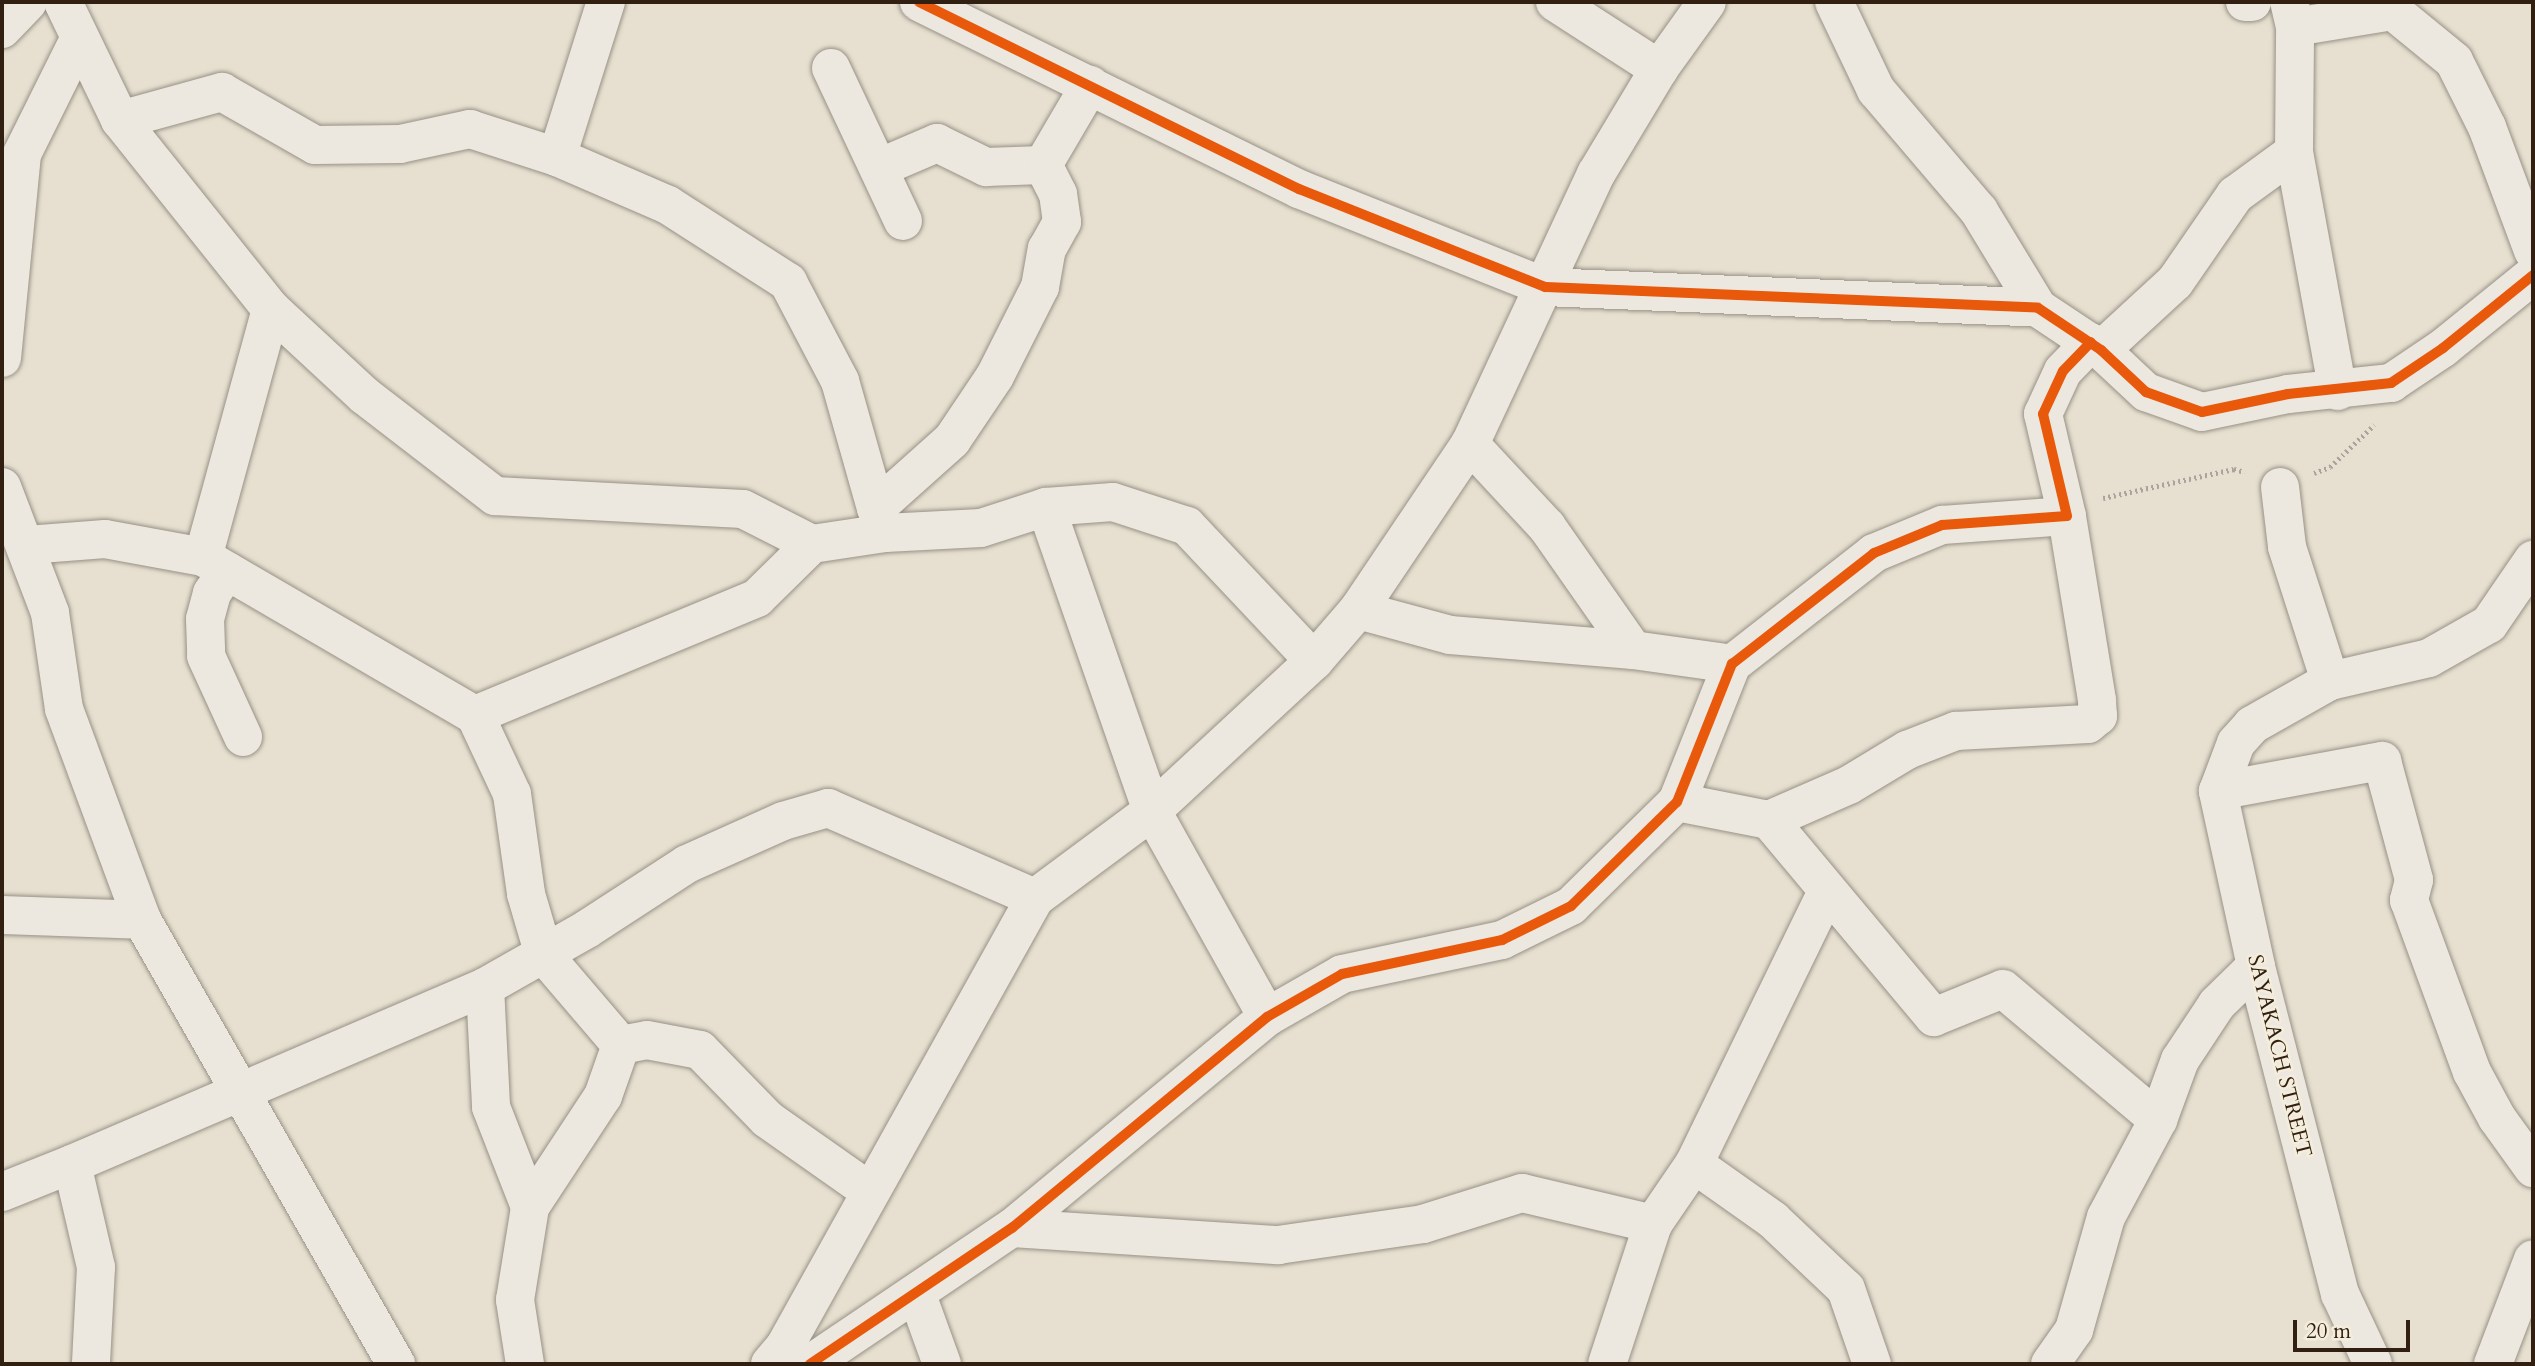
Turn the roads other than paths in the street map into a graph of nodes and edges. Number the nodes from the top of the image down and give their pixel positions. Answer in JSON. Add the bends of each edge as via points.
{"nodes":[{"id":1,"x":28,"y":2,"type":"edge"},
{"id":2,"x":63,"y":2,"type":"edge"},
{"id":3,"x":606,"y":2,"type":"edge"},
{"id":4,"x":919,"y":2,"type":"edge"},
{"id":5,"x":1555,"y":2,"type":"edge"},
{"id":6,"x":1707,"y":2,"type":"edge"},
{"id":7,"x":1834,"y":2,"type":"edge"},
{"id":8,"x":2245,"y":2,"type":"edge"},
{"id":9,"x":2252,"y":2,"type":"edge"},
{"id":10,"x":2401,"y":6,"type":"edge"},
{"id":11,"x":2292,"y":14,"type":"edge"},
{"id":12,"x":2,"y":29,"type":"edge"},
{"id":13,"x":79,"y":39,"type":"junction"},
{"id":14,"x":831,"y":68,"type":"dead end"},
{"id":15,"x":1659,"y":69,"type":"junction"},
{"id":16,"x":1090,"y":85,"type":"junction"},
{"id":17,"x":120,"y":120,"type":"junction"},
{"id":18,"x":2294,"y":152,"type":"junction"},
{"id":19,"x":557,"y":157,"type":"junction"},
{"id":20,"x":1043,"y":165,"type":"junction"},
{"id":21,"x":881,"y":167,"type":"junction"},
{"id":22,"x":902,"y":221,"type":"dead end"},
{"id":23,"x":2533,"y":251,"type":"edge"},
{"id":24,"x":2533,"y":275,"type":"edge"},
{"id":25,"x":1545,"y":287,"type":"junction"},
{"id":26,"x":2038,"y":308,"type":"junction"},
{"id":27,"x":271,"y":309,"type":"junction"},
{"id":28,"x":2096,"y":346,"type":"junction"},
{"id":29,"x":2,"y":358,"type":"edge"},
{"id":30,"x":2338,"y":391,"type":"junction"},
{"id":31,"x":1469,"y":444,"type":"junction"},
{"id":32,"x":2,"y":487,"type":"edge"},
{"id":33,"x":2280,"y":487,"type":"dead end"},
{"id":34,"x":1046,"y":507,"type":"junction"},
{"id":35,"x":2067,"y":516,"type":"junction"},
{"id":36,"x":880,"y":521,"type":"junction"},
{"id":37,"x":812,"y":544,"type":"junction"},
{"id":38,"x":27,"y":545,"type":"junction"},
{"id":39,"x":2533,"y":561,"type":"edge"},
{"id":40,"x":215,"y":564,"type":"junction"},
{"id":41,"x":1358,"y":610,"type":"junction"},
{"id":42,"x":1633,"y":650,"type":"junction"},
{"id":43,"x":1314,"y":661,"type":"junction"},
{"id":44,"x":1732,"y":664,"type":"junction"},
{"id":45,"x":2330,"y":681,"type":"junction"},
{"id":46,"x":475,"y":715,"type":"junction"},
{"id":47,"x":243,"y":737,"type":"dead end"},
{"id":48,"x":2218,"y":791,"type":"junction"},
{"id":49,"x":1676,"y":802,"type":"junction"},
{"id":50,"x":1152,"y":811,"type":"junction"},
{"id":51,"x":1769,"y":820,"type":"junction"},
{"id":52,"x":1827,"y":891,"type":"junction"},
{"id":53,"x":1035,"y":898,"type":"junction"},
{"id":54,"x":2,"y":915,"type":"edge"},
{"id":55,"x":142,"y":920,"type":"junction"},
{"id":56,"x":544,"y":955,"type":"junction"},
{"id":57,"x":2256,"y":966,"type":"junction"},
{"id":58,"x":485,"y":987,"type":"junction"},
{"id":59,"x":1267,"y":1017,"type":"junction"},
{"id":60,"x":621,"y":1045,"type":"junction"},
{"id":61,"x":241,"y":1095,"type":"junction"},
{"id":62,"x":2158,"y":1121,"type":"junction"},
{"id":63,"x":72,"y":1164,"type":"junction"},
{"id":64,"x":1694,"y":1164,"type":"junction"},
{"id":65,"x":2533,"y":1168,"type":"edge"},
{"id":66,"x":868,"y":1191,"type":"junction"},
{"id":67,"x":2,"y":1192,"type":"edge"},
{"id":68,"x":530,"y":1207,"type":"junction"},
{"id":69,"x":1653,"y":1224,"type":"junction"},
{"id":70,"x":1012,"y":1228,"type":"junction"},
{"id":71,"x":2533,"y":1259,"type":"edge"},
{"id":72,"x":916,"y":1295,"type":"junction"},
{"id":73,"x":1614,"y":1360,"type":"edge"},
{"id":74,"x":90,"y":1364,"type":"edge"},
{"id":75,"x":396,"y":1364,"type":"edge"},
{"id":76,"x":525,"y":1364,"type":"edge"},
{"id":77,"x":770,"y":1364,"type":"edge"},
{"id":78,"x":810,"y":1364,"type":"edge"},
{"id":79,"x":942,"y":1364,"type":"edge"},
{"id":80,"x":1872,"y":1364,"type":"edge"},
{"id":81,"x":2050,"y":1364,"type":"edge"},
{"id":82,"x":2373,"y":1364,"type":"edge"},
{"id":83,"x":2493,"y":1364,"type":"edge"}],
"edges":[{"from":1,"to":12,"type":"street"},
{"from":2,"to":13,"type":"street"},
{"from":3,"to":19,"type":"street"},
{"from":4,"to":16,"type":"street"},
{"from":5,"to":15,"type":"street"},
{"from":6,"to":15,"type":"street"},
{"from":7,"to":26,"type":"street","via":[[1876,90],[1979,211]]},
{"from":8,"to":9,"type":"street"},
{"from":10,"to":11,"type":"street"},
{"from":10,"to":23,"type":"street","via":[[2454,61],[2487,127]]},
{"from":11,"to":18,"type":"street"},
{"from":13,"to":17,"type":"street"},
{"from":13,"to":29,"type":"street","via":[[22,155]]},
{"from":14,"to":21,"type":"street"},
{"from":15,"to":25,"type":"street","via":[[1596,174]]},
{"from":16,"to":20,"type":"street"},
{"from":16,"to":25,"type":"street","via":[[1299,189]]},
{"from":17,"to":19,"type":"street","via":[[222,92],[315,145],[400,144],[470,128]]},
{"from":17,"to":27,"type":"street"},
{"from":18,"to":28,"type":"street","via":[[2235,195],[2175,282]]},
{"from":18,"to":30,"type":"street"},
{"from":19,"to":36,"type":"street","via":[[668,205],[788,282],[840,382]]},
{"from":20,"to":21,"type":"street","via":[[986,167],[937,143]]},
{"from":20,"to":36,"type":"street","via":[[1058,194],[1062,222],[1047,249],[1040,287],[995,376],[953,440]]},
{"from":21,"to":22,"type":"street"},
{"from":24,"to":30,"type":"street","via":[[2443,348],[2391,383]]},
{"from":25,"to":26,"type":"street"},
{"from":25,"to":31,"type":"street"},
{"from":26,"to":28,"type":"street"},
{"from":27,"to":37,"type":"street","via":[[365,396],[495,496],[743,509]]},
{"from":27,"to":40,"type":"street"},
{"from":28,"to":30,"type":"street","via":[[2146,392],[2202,412],[2288,394]]},
{"from":28,"to":35,"type":"street","via":[[2063,371],[2042,414]]},
{"from":31,"to":41,"type":"street"},
{"from":31,"to":42,"type":"street","via":[[1547,527]]},
{"from":32,"to":38,"type":"street"},
{"from":33,"to":45,"type":"street","via":[[2287,547]]},
{"from":34,"to":36,"type":"street","via":[[981,528]]},
{"from":34,"to":43,"type":"street","via":[[1113,502],[1186,526]]},
{"from":34,"to":50,"type":"street"},
{"from":35,"to":44,"type":"street","via":[[1942,525],[1874,553]]},
{"from":35,"to":51,"type":"street","via":[[2098,716],[2088,724],[1956,731],[1907,750],[1849,785]]},
{"from":36,"to":37,"type":"street"},
{"from":37,"to":46,"type":"street","via":[[757,598]]},
{"from":38,"to":40,"type":"street","via":[[105,539]]},
{"from":38,"to":55,"type":"street","via":[[50,613],[64,709]]},
{"from":39,"to":45,"type":"street","via":[[2489,624],[2430,658]]},
{"from":40,"to":46,"type":"street"},
{"from":40,"to":47,"type":"street","via":[[205,619],[206,656]]},
{"from":41,"to":42,"type":"street","via":[[1450,635]]},
{"from":41,"to":43,"type":"street"},
{"from":42,"to":44,"type":"street"},
{"from":43,"to":50,"type":"street"},
{"from":44,"to":49,"type":"street"},
{"from":45,"to":48,"type":"street","via":[[2252,725],[2235,743]]},
{"from":46,"to":56,"type":"street","via":[[512,794],[526,894]]},
{"from":48,"to":57,"type":"street","name":"SAYAKACH STREET"},
{"from":48,"to":65,"type":"street","via":[[2382,761],[2414,880],[2409,900],[2467,1060],[2497,1118]]},
{"from":49,"to":51,"type":"street"},
{"from":49,"to":59,"type":"street","via":[[1571,906],[1502,940],[1342,974]]},
{"from":50,"to":53,"type":"street"},
{"from":50,"to":59,"type":"street"},
{"from":51,"to":52,"type":"street"},
{"from":52,"to":62,"type":"street","via":[[1934,1017],[2003,989]]},
{"from":52,"to":64,"type":"street"},
{"from":53,"to":56,"type":"street","via":[[828,808],[783,821],[687,864]]},
{"from":53,"to":66,"type":"street"},
{"from":54,"to":55,"type":"street"},
{"from":55,"to":61,"type":"street"},
{"from":56,"to":58,"type":"street"},
{"from":56,"to":60,"type":"street"},
{"from":57,"to":62,"type":"street","via":[[2217,1004],[2180,1060]]},
{"from":57,"to":82,"type":"street","name":"SAYAKACH STREET","via":[[2340,1294]]},
{"from":58,"to":61,"type":"street"},
{"from":58,"to":68,"type":"street","via":[[491,1107]]},
{"from":59,"to":70,"type":"street"},
{"from":60,"to":66,"type":"street","via":[[647,1040],[700,1050],[767,1119]]},
{"from":60,"to":68,"type":"street","via":[[603,1096]]},
{"from":61,"to":63,"type":"street"},
{"from":61,"to":75,"type":"street"},
{"from":62,"to":81,"type":"street","via":[[2106,1217],[2074,1330]]},
{"from":63,"to":67,"type":"street"},
{"from":63,"to":74,"type":"street","via":[[96,1267]]},
{"from":64,"to":69,"type":"street"},
{"from":64,"to":80,"type":"street","via":[[1773,1220],[1846,1289]]},
{"from":66,"to":77,"type":"street","via":[[785,1346]]},
{"from":68,"to":76,"type":"street","via":[[515,1300]]},
{"from":69,"to":70,"type":"street","via":[[1522,1194],[1423,1224],[1279,1245]]},
{"from":69,"to":73,"type":"street"},
{"from":70,"to":72,"type":"street"},
{"from":71,"to":83,"type":"street"},
{"from":72,"to":78,"type":"street"},
{"from":72,"to":79,"type":"street"}]}
